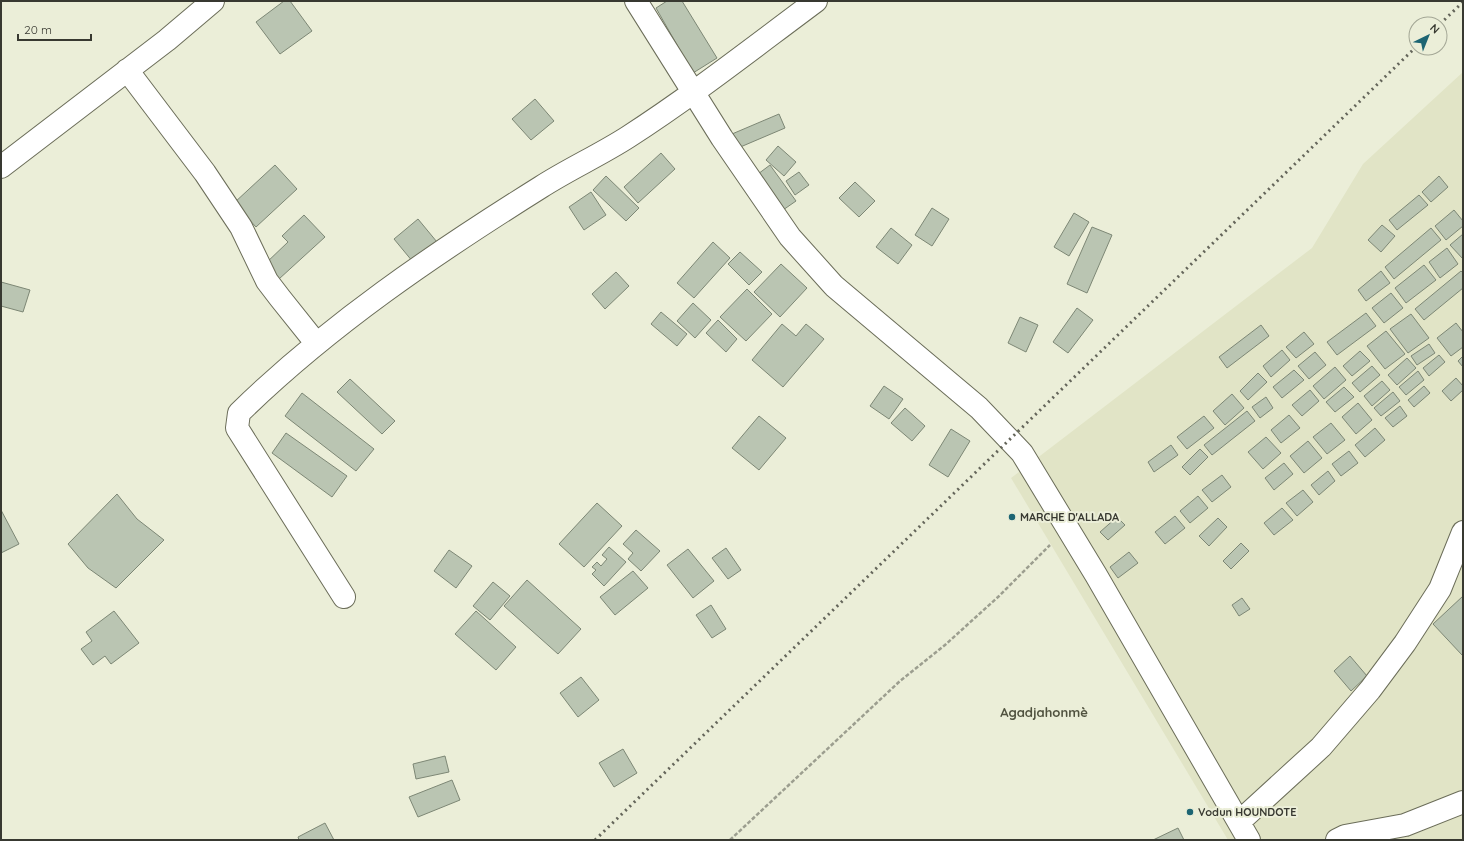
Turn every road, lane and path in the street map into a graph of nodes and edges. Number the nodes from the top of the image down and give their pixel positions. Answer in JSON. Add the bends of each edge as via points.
{"nodes":[{"id":1,"x":213,"y":1,"type":"edge"},
{"id":2,"x":636,"y":1,"type":"edge"},
{"id":3,"x":816,"y":1,"type":"edge"},
{"id":4,"x":127,"y":70,"type":"junction"},
{"id":5,"x":693,"y":92,"type":"junction"},
{"id":6,"x":1,"y":166,"type":"edge"},
{"id":7,"x":316,"y":343,"type":"junction"},
{"id":8,"x":1067,"y":528,"type":"junction"},
{"id":9,"x":1462,"y":537,"type":"edge"},
{"id":10,"x":344,"y":597,"type":"dead end"},
{"id":11,"x":1463,"y":802,"type":"edge"},
{"id":12,"x":1244,"y":831,"type":"edge"},
{"id":13,"x":730,"y":840,"type":"edge"},
{"id":14,"x":1337,"y":840,"type":"edge"}],
"edges":[{"from":1,"to":4,"type":"street"},
{"from":2,"to":5,"type":"street"},
{"from":3,"to":5,"type":"street"},
{"from":4,"to":6,"type":"street"},
{"from":4,"to":7,"type":"street","via":[[205,173],[242,227],[268,281]]},
{"from":5,"to":7,"type":"street","via":[[626,138],[542,186],[469,233],[362,307]]},
{"from":5,"to":8,"type":"street","via":[[790,237],[834,286],[979,408],[1022,453]]},
{"from":7,"to":10,"type":"street","via":[[239,413],[237,428]]},
{"from":8,"to":12,"type":"street"},
{"from":8,"to":13,"type":"path","via":[[998,597],[900,681]]},
{"from":9,"to":12,"type":"street","via":[[1440,589],[1405,643],[1370,690]]},
{"from":11,"to":14,"type":"street","via":[[1405,825],[1345,836]]}]}
